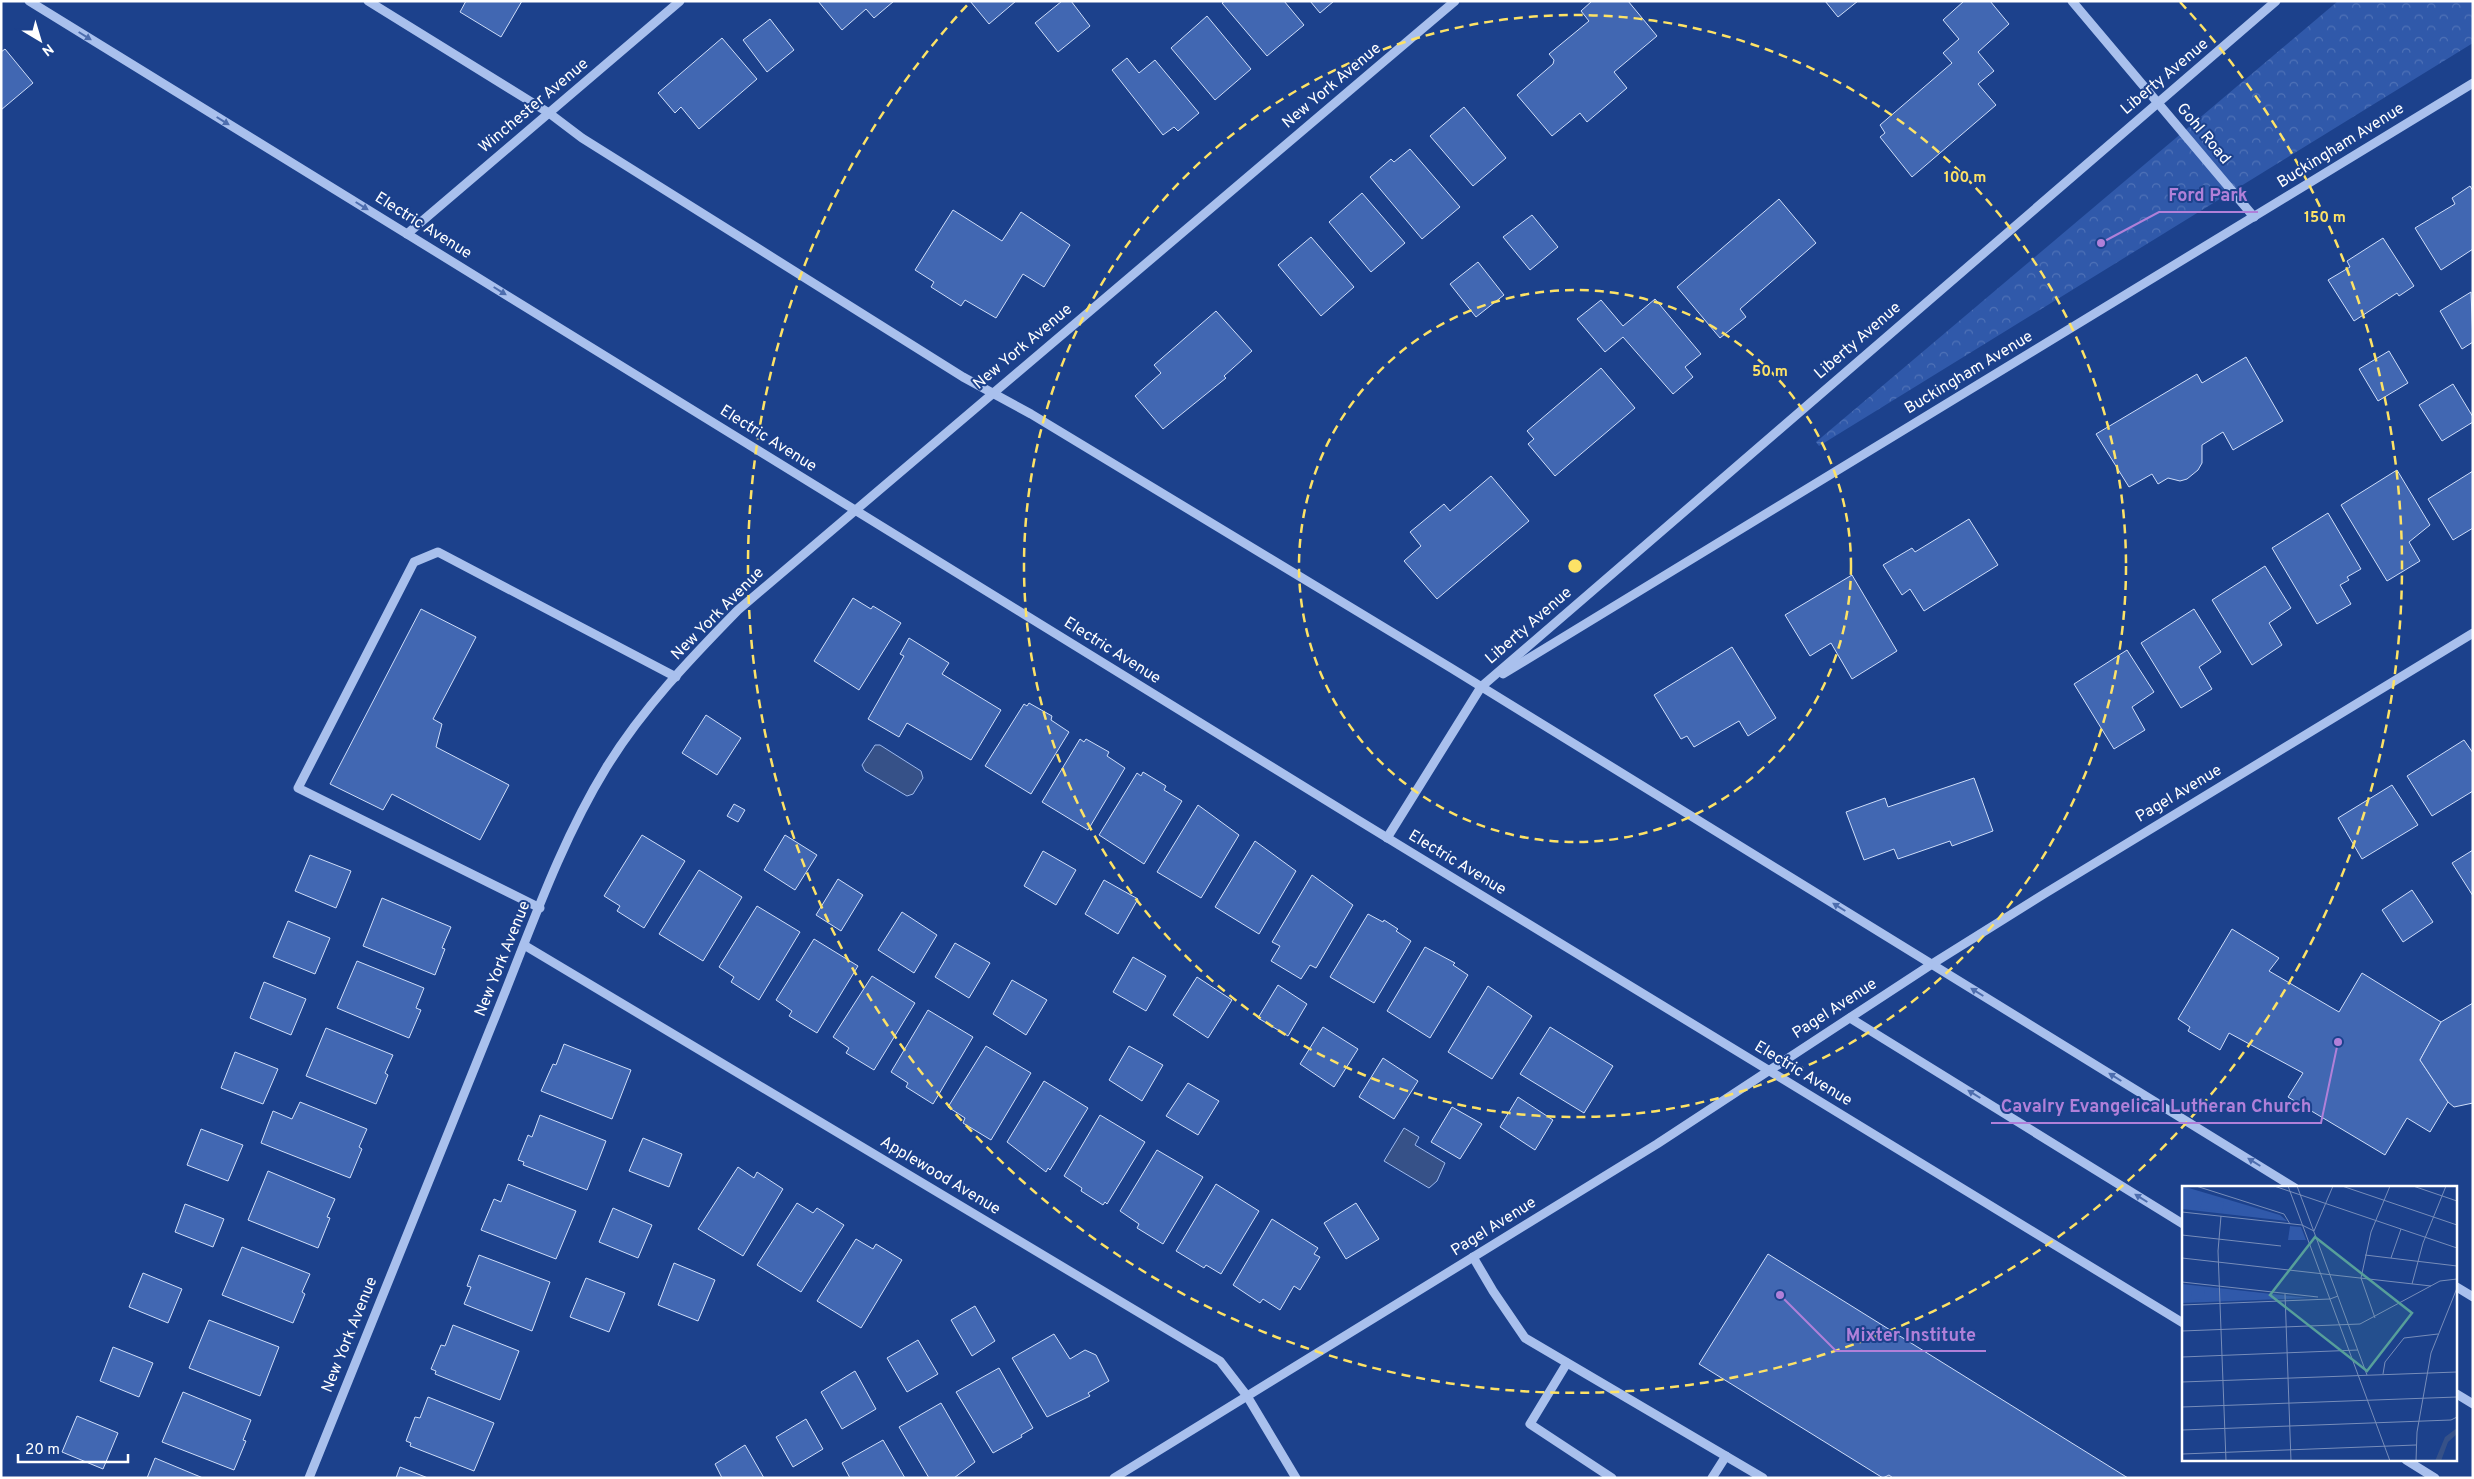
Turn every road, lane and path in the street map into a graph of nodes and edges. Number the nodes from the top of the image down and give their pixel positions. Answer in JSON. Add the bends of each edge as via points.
{"nodes":[{"id":1,"x":29,"y":1,"type":"edge"},
{"id":2,"x":368,"y":1,"type":"edge"},
{"id":3,"x":680,"y":1,"type":"edge"},
{"id":4,"x":1455,"y":1,"type":"edge"},
{"id":5,"x":2072,"y":1,"type":"edge"},
{"id":6,"x":2276,"y":1,"type":"edge"},
{"id":7,"x":2473,"y":83,"type":"edge"},
{"id":8,"x":2157,"y":102,"type":"junction"},
{"id":9,"x":548,"y":113,"type":"junction"},
{"id":10,"x":2254,"y":217,"type":"junction"},
{"id":11,"x":407,"y":234,"type":"junction"},
{"id":12,"x":993,"y":393,"type":"junction"},
{"id":13,"x":854,"y":510,"type":"junction"},
{"id":14,"x":2473,"y":633,"type":"edge"},
{"id":15,"x":676,"y":677,"type":"junction"},
{"id":16,"x":1481,"y":687,"type":"junction"},
{"id":17,"x":1387,"y":838,"type":"junction"},
{"id":18,"x":540,"y":908,"type":"junction"},
{"id":19,"x":524,"y":945,"type":"junction"},
{"id":20,"x":1932,"y":964,"type":"junction"},
{"id":21,"x":1850,"y":1018,"type":"junction"},
{"id":22,"x":1769,"y":1070,"type":"junction"},
{"id":23,"x":2292,"y":1186,"type":"edge"},
{"id":24,"x":2182,"y":1223,"type":"edge"},
{"id":25,"x":1473,"y":1257,"type":"junction"},
{"id":26,"x":2456,"y":1287,"type":"edge"},
{"id":27,"x":2473,"y":1297,"type":"edge"},
{"id":28,"x":2182,"y":1322,"type":"edge"},
{"id":29,"x":1567,"y":1363,"type":"junction"},
{"id":30,"x":2456,"y":1394,"type":"edge"},
{"id":31,"x":1247,"y":1396,"type":"junction"},
{"id":32,"x":2473,"y":1404,"type":"edge"},
{"id":33,"x":1726,"y":1456,"type":"junction"},
{"id":34,"x":2409,"y":1462,"type":"edge"},
{"id":35,"x":309,"y":1478,"type":"edge"},
{"id":36,"x":1114,"y":1478,"type":"edge"},
{"id":37,"x":1296,"y":1478,"type":"edge"},
{"id":38,"x":1612,"y":1478,"type":"edge"},
{"id":39,"x":1712,"y":1478,"type":"edge"},
{"id":40,"x":1763,"y":1478,"type":"edge"},
{"id":41,"x":2434,"y":1478,"type":"edge"}],
"edges":[{"from":1,"to":11,"type":"street","name":"Electric Avenue","one_way":true},
{"from":2,"to":9,"type":"street"},
{"from":3,"to":9,"type":"street","name":"Winchester Avenue"},
{"from":4,"to":12,"type":"street","name":"New York Avenue"},
{"from":5,"to":8,"type":"street","name":"Gohl Road"},
{"from":6,"to":8,"type":"street","name":"Liberty Avenue"},
{"from":7,"to":10,"type":"street","name":"Buckingham Avenue"},
{"from":8,"to":10,"type":"street","name":"Gohl Road"},
{"from":8,"to":16,"type":"street","name":"Liberty Avenue"},
{"from":9,"to":11,"type":"street","name":"Winchester Avenue"},
{"from":9,"to":12,"type":"street","via":[[591,144]]},
{"from":10,"to":16,"type":"street","name":"Buckingham Avenue"},
{"from":11,"to":13,"type":"street","name":"Electric Avenue","one_way":true},
{"from":12,"to":13,"type":"street","name":"New York Avenue"},
{"from":12,"to":16,"type":"street"},
{"from":13,"to":15,"type":"street","name":"New York Avenue","via":[[738,610]]},
{"from":13,"to":17,"type":"street","name":"Electric Avenue"},
{"from":14,"to":20,"type":"street","name":"Pagel Avenue"},
{"from":15,"to":18,"type":"street","name":"New York Avenue","via":[[607,766],[574,826]]},
{"from":15,"to":18,"type":"street","via":[[438,552],[414,562],[298,788]]},
{"from":16,"to":17,"type":"street","name":"Liberty Avenue"},
{"from":20,"to":16,"type":"street","one_way":true},
{"from":17,"to":22,"type":"street","name":"Electric Avenue"},
{"from":18,"to":19,"type":"street","name":"New York Avenue"},
{"from":19,"to":31,"type":"street","name":"Applewood Avenue","via":[[1220,1361]]},
{"from":19,"to":35,"type":"street","name":"New York Avenue"},
{"from":20,"to":21,"type":"street","name":"Pagel Avenue"},
{"from":23,"to":20,"type":"street","one_way":true},
{"from":21,"to":22,"type":"street","name":"Pagel Avenue"},
{"from":24,"to":21,"type":"street","one_way":true},
{"from":22,"to":25,"type":"street","name":"Pagel Avenue","via":[[1657,1144]]},
{"from":22,"to":28,"type":"street","name":"Electric Avenue"},
{"from":25,"to":29,"type":"street","via":[[1525,1338]]},
{"from":25,"to":31,"type":"street","name":"Pagel Avenue"},
{"from":26,"to":27,"type":"street"},
{"from":29,"to":33,"type":"street"},
{"from":29,"to":38,"type":"street","via":[[1530,1424]]},
{"from":30,"to":32,"type":"street"},
{"from":31,"to":36,"type":"street","name":"Pagel Avenue"},
{"from":31,"to":37,"type":"street","name":"Applewood Avenue"},
{"from":33,"to":39,"type":"street"},
{"from":33,"to":40,"type":"street"},
{"from":34,"to":41,"type":"street"}]}
